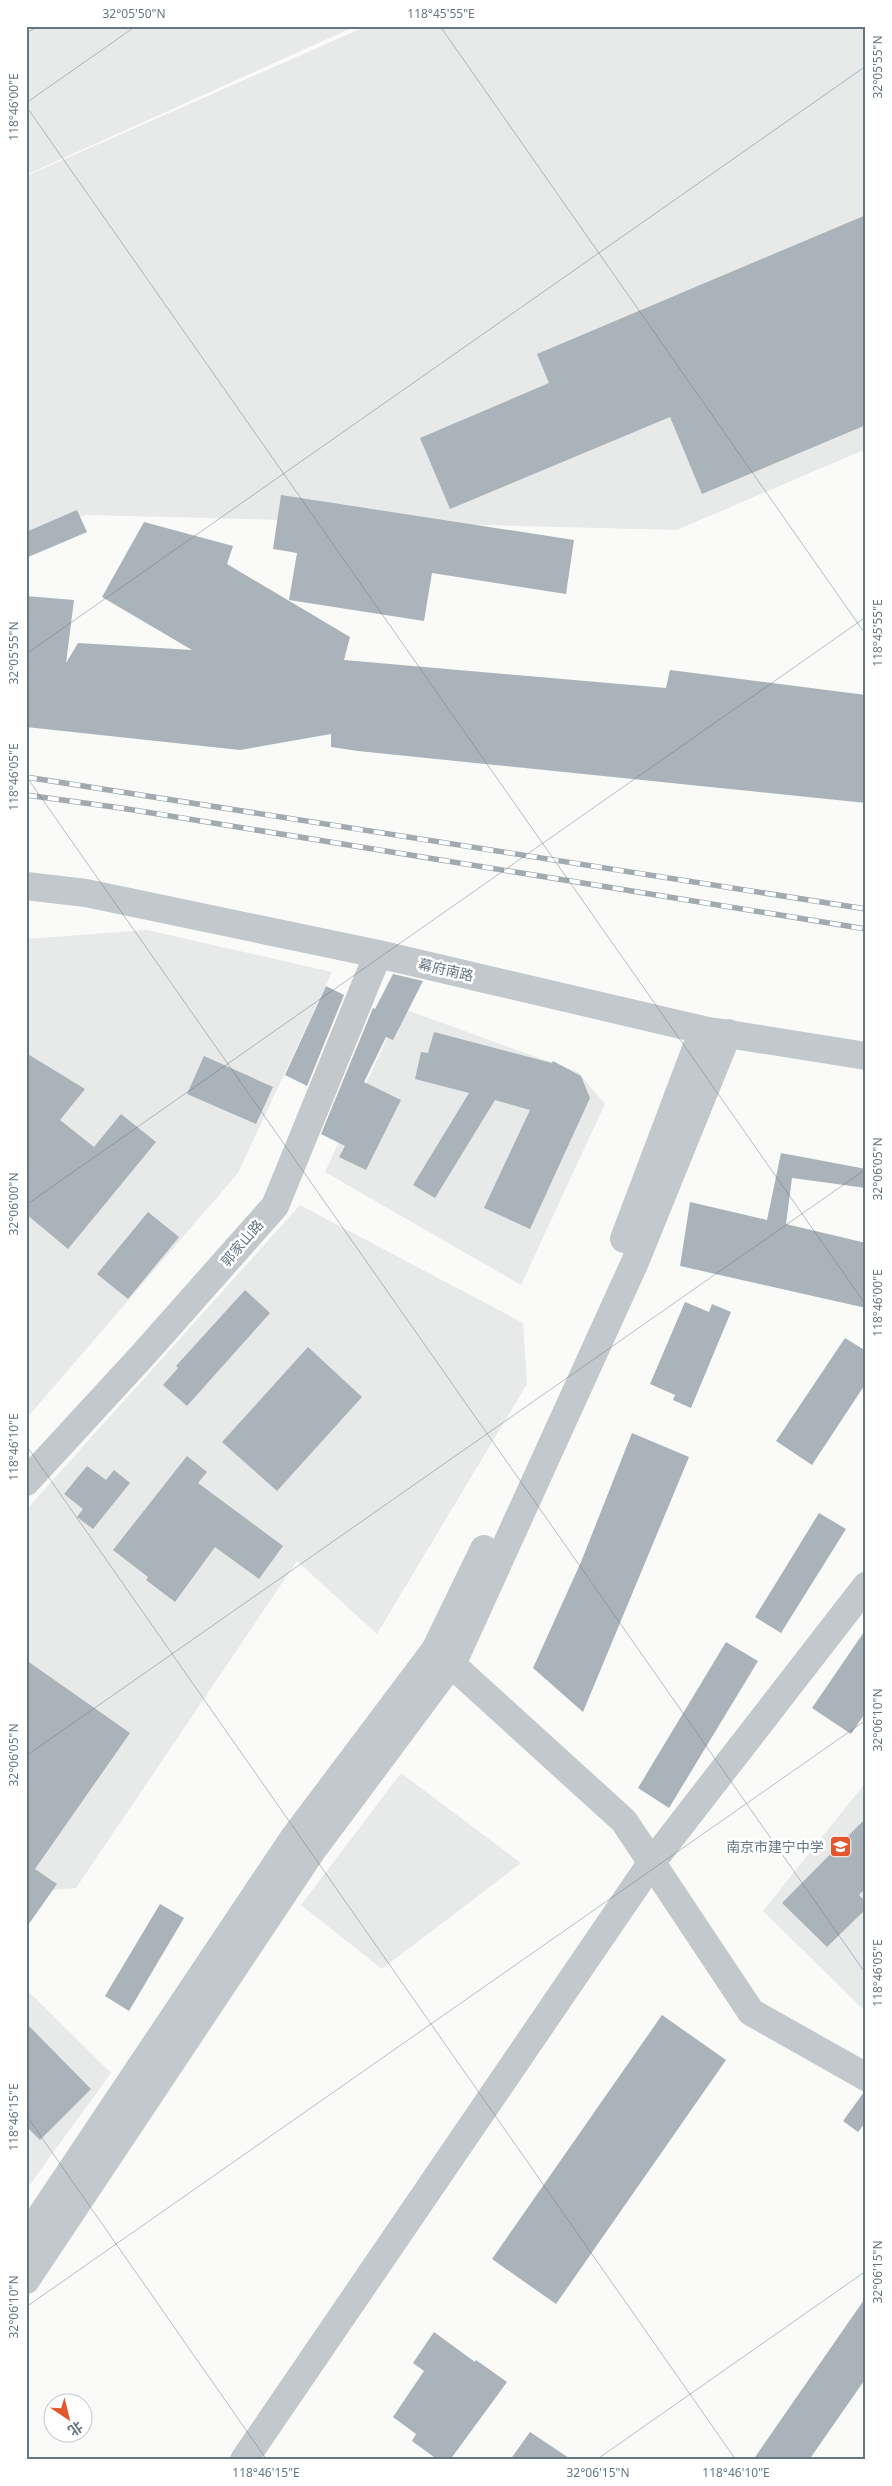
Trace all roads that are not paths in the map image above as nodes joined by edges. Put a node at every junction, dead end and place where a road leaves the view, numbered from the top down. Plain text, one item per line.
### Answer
1 (26, 886) edge
2 (378, 954) junction
3 (716, 1031) junction
4 (866, 1056) edge
5 (26, 1482) edge
6 (866, 1586) edge
7 (436, 1650) junction
8 (652, 1862) junction
9 (866, 2077) edge
10 (26, 2238) edge
11 (26, 2280) edge
12 (244, 2460) edge

1 - 2 street, 幕府南路
2 - 3 street, 幕府南路
2 - 5 street, 郭家山路
3 - 4 street, 幕府南路
3 - 7 street
3 - 11 street
6 - 8 street
7 - 8 street
7 - 10 street
8 - 9 street
8 - 12 street

